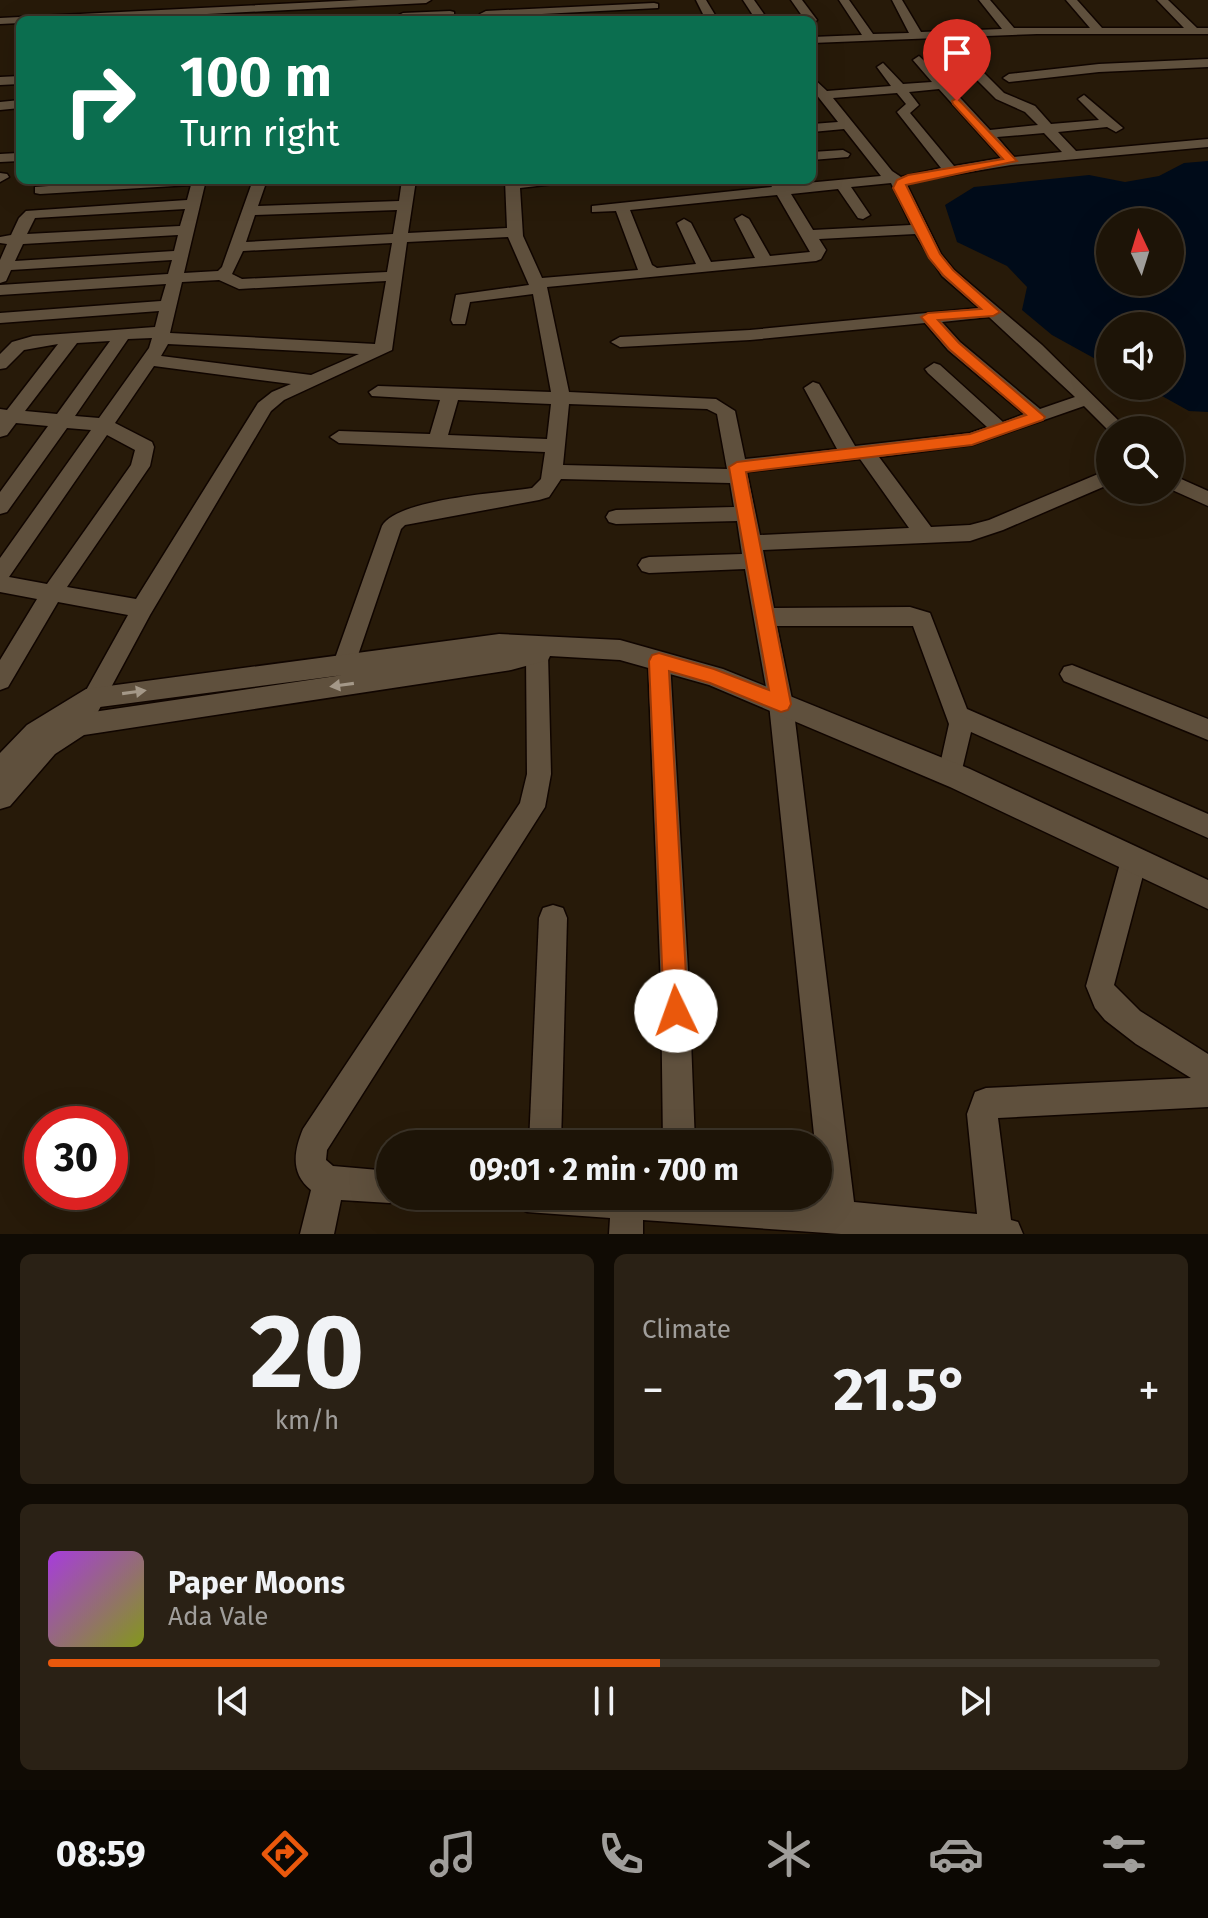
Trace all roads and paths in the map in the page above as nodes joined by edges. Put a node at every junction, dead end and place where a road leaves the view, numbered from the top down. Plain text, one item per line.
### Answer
1 (47, 0) edge
2 (275, 0) edge
3 (426, 0) edge
4 (796, 0) edge
5 (844, 0) edge
6 (897, 0) edge
7 (984, 0) edge
8 (1071, 0) edge
9 (1162, 0) edge
10 (361, 3) junction
11 (653, 3) edge
12 (142, 4) edge
13 (241, 8) edge
14 (41, 13) junction
15 (450, 14) dead end
16 (601, 14) edge
17 (552, 15) edge
18 (26, 16) edge
19 (110, 16) edge
20 (358, 16) edge
21 (389, 16) dead end
22 (520, 16) edge
23 (809, 16) edge
24 (816, 25) edge
25 (1193, 30) junction
26 (1099, 31) junction
27 (1208, 31) edge
28 (1012, 33) junction
29 (917, 36) junction
30 (870, 38) junction
31 (816, 40) edge
32 (827, 40) junction
33 (919, 60) dead end
34 (1208, 63) edge
35 (883, 67) dead end
36 (971, 67) dead end
37 (1009, 78) dead end
38 (964, 83) dead end
39 (942, 85) junction
40 (900, 89) junction
41 (822, 98) edge
42 (1084, 99) dead end
43 (1110, 123) junction
44 (848, 125) junction
45 (816, 128) edge
46 (1047, 129) junction
47 (986, 134) junction
48 (1208, 143) edge
49 (1138, 147) junction
50 (843, 154) dead end
51 (1071, 154) junction
52 (816, 156) edge
53 (1011, 161) junction
54 (951, 171) junction
55 (896, 181) junction
56 (73, 184) edge
57 (198, 184) edge
58 (259, 184) edge
59 (408, 184) edge
60 (512, 184) edge
61 (842, 184) junction
62 (42, 185) edge
63 (778, 185) edge
64 (193, 204) junction
65 (405, 205) junction
66 (621, 206) junction
67 (597, 209) dead end
68 (249, 211) junction
69 (31, 214) junction
70 (863, 215) dead end
71 (742, 219) dead end
72 (684, 223) dead end
73 (314, 226) junction
74 (920, 229) junction
75 (187, 230) junction
76 (514, 232) junction
77 (809, 235) junction
78 (401, 238) junction
79 (8, 240) edge
80 (236, 247) junction
81 (181, 255) junction
82 (765, 262) junction
83 (706, 269) junction
84 (3, 272) edge
85 (654, 273) junction
86 (222, 275) junction
87 (395, 276) junction
88 (175, 278) junction
89 (539, 286) junction
90 (0, 290) edge
91 (168, 305) junction
92 (993, 312) junction
93 (928, 317) junction
94 (0, 318) edge
95 (459, 320) dead end
96 (123, 335) junction
97 (161, 335) junction
98 (71, 339) junction
99 (620, 342) dead end
100 (9, 347) edge
101 (383, 350) junction
102 (149, 360) junction
103 (0, 364) edge
104 (934, 369) dead end
105 (316, 381) junction
106 (813, 388) dead end
107 (378, 392) dead end
108 (451, 395) junction
109 (561, 399) junction
110 (1087, 399) junction
111 (1105, 416) edge
112 (1038, 417) junction
113 (4, 421) edge
114 (62, 421) junction
115 (104, 425) junction
116 (1001, 430) junction
117 (339, 437) dead end
118 (437, 441) junction
119 (556, 446) junction
120 (858, 453) junction
121 (553, 472) junction
122 (738, 472) junction
123 (1096, 482) edge
124 (1184, 488) edge
125 (1208, 499) edge
126 (0, 509) edge
127 (745, 514) junction
128 (40, 516) junction
129 (616, 517) dead end
130 (926, 536) junction
131 (752, 552) junction
132 (649, 565) dead end
133 (0, 574) edge
134 (0, 584) edge
135 (52, 593) junction
136 (142, 609) junction
137 (765, 617) junction
138 (546, 649) junction
139 (659, 661) junction
140 (344, 664) junction
141 (1072, 674) dead end
142 (0, 680) edge
143 (95, 697) junction
144 (781, 704) junction
145 (959, 716) junction
146 (78, 725) junction
147 (1208, 730) edge
148 (0, 772) edge
149 (950, 774) junction
150 (0, 797) edge
151 (1208, 826) edge
152 (1134, 860) junction
153 (1208, 895) edge
154 (553, 918) dead end
155 (1208, 1071) edge
156 (1208, 1092) edge
157 (545, 1130) edge
158 (679, 1130) edge
159 (329, 1183) junction
160 (376, 1186) edge
161 (594, 1210) edge
162 (654, 1210) edge
163 (770, 1210) edge
164 (839, 1217) junction
165 (626, 1219) edge
166 (1001, 1233) edge
167 (317, 1234) edge

1 - 14 street
2 - 13 street
3 - 10 street
4 - 23 street
5 - 30 street
6 - 29 street
7 - 28 street
8 - 26 street
9 - 25 street
10 - 13 street
10 - 20 street
11 - 16 street
12 - 13 street
12 - 14 street
13 - 19 street
14 - 18 street
15 - 21 street
16 - 17 street
17 - 22 street
24 - 32 street
25 - 26 street
25 - 27 street
26 - 28 street
28 - 29 street
29 - 30 street
30 - 32 street
31 - 32 street
33 - 39 street
34 - 37 street
35 - 40 street
36 - 46 street
38 - 39 street
39 - 40 street
39 - 47 street
40 - 41 street
40 - 54 street
41 - 44 street
42 - 43 street
43 - 46 street
43 - 49 street
44 - 45 street
44 - 55 street
46 - 47 street
46 - 51 street
47 - 53 street
48 - 49 street
49 - 51 street
50 - 52 street
51 - 53 street
53 - 54 street
54 - 55 street
55 - 61 street
55 - 74 street
56 - 62 street
57 - 64 street
58 - 68 street
59 - 65 street
60 - 76 street
61 - 63 street
61 - 70 street
62 - 69 street
63 - 66 street
63 - 77 street
64 - 69 street
64 - 75 street
65 - 73 street
65 - 78 street
66 - 67 street
66 - 85 street
68 - 73 street
68 - 80 street
69 - 79 street
71 - 82 street
72 - 83 street
73 - 78 street
73 - 80 street
74 - 77 street
74 - 92 street
75 - 79 street
75 - 81 street
76 - 78 street
76 - 89 street
77 - 82 street
78 - 87 street
79 - 84 street
80 - 86 street
81 - 84 street
81 - 88 street
82 - 83 street
83 - 85 street
85 - 89 street
86 - 87 street
86 - 88 street
87 - 101 street
88 - 90 street
88 - 91 street
89 - 95 street
89 - 109 street
91 - 94 street
91 - 97 street
92 - 93 street
92 - 110 street
93 - 99 street
93 - 112 street
96 - 97 street
96 - 98 street
96 - 114 street
97 - 101 street
97 - 102 street
98 - 100 street
98 - 113 street
100 - 103 street
101 - 105 street
102 - 105 street
102 - 115 street
104 - 116 street
105 - 136 street
106 - 120 street
107 - 108 street
108 - 109 street
108 - 118 street
109 - 119 street
109 - 122 street
110 - 111 street
110 - 112 street
112 - 116 street
113 - 114 street
114 - 115 street
114 - 126 street
115 - 128 street
115 - 135 street
116 - 120 street
117 - 118 street
118 - 119 street
119 - 121 street
120 - 122 street
120 - 130 street
121 - 122 street
121 - 140 street
122 - 127 street
123 - 130 street
124 - 125 street
126 - 128 street
127 - 129 street
127 - 131 street
128 - 133 street
130 - 131 street
131 - 132 street
131 - 137 street
134 - 135 street
135 - 136 street
135 - 142 street
136 - 143 street
137 - 144 street
137 - 145 street
138 - 139 street
138 - 140 street
138 -> 146 street
138 - 159 street
139 - 144 street
139 - 158 street
143 -> 140 street
141 - 147 street
143 - 146 street
143 - 148 street
144 - 149 street
144 - 164 street
145 - 149 street
145 - 151 street
146 - 150 street
149 - 152 street
152 - 153 street
152 - 155 street
154 - 157 street
156 - 166 street
159 - 160 street
159 - 167 street
161 - 165 street
162 - 165 street
163 - 164 street
164 - 166 street

